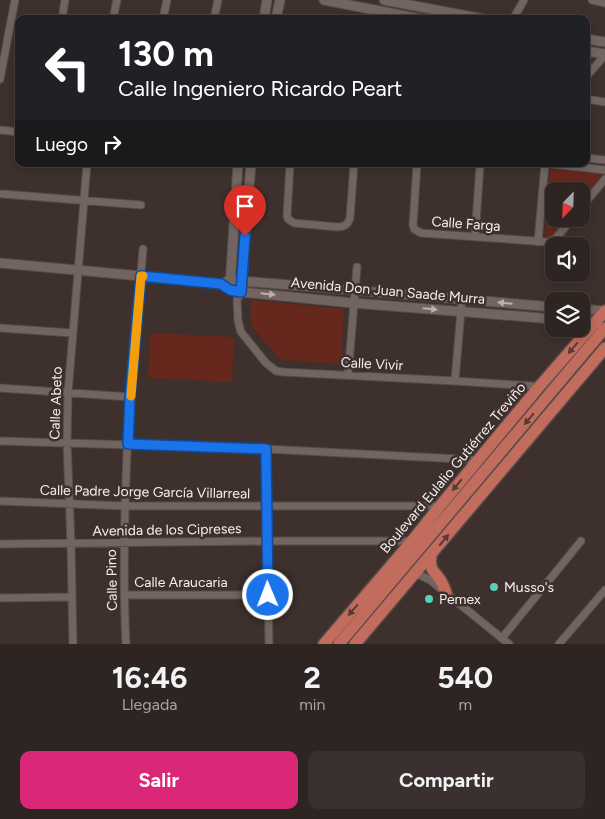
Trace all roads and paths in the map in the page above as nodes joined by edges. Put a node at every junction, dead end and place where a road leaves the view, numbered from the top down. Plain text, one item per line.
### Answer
1 (15, 0) edge
2 (66, 0) edge
3 (117, 0) edge
4 (167, 0) edge
5 (218, 0) edge
6 (267, 0) edge
7 (280, 0) edge
8 (324, 0) edge
9 (384, 0) edge
10 (524, 0) edge
11 (592, 0) edge
12 (405, 2) edge
13 (605, 3) edge
14 (63, 15) edge
15 (115, 15) edge
16 (164, 15) edge
17 (215, 15) edge
18 (265, 15) edge
19 (277, 15) edge
20 (402, 15) joint
21 (465, 15) edge
22 (515, 15) edge
23 (590, 40) edge
24 (605, 42) edge
25 (590, 52) edge
26 (605, 55) edge
27 (590, 72) edge
28 (0, 78) edge
29 (590, 100) edge
30 (605, 102) edge
31 (0, 130) edge
32 (15, 132) edge
33 (590, 158) edge
34 (605, 160) edge
35 (87, 167) edge
36 (238, 167) edge
37 (251, 167) edge
38 (290, 167) edge
39 (354, 167) edge
40 (417, 167) edge
41 (480, 167) edge
42 (545, 167) edge
43 (578, 167) edge
44 (605, 170) edge
45 (605, 179) edge
46 (2, 194) dead end
47 (590, 197) edge
48 (84, 201) junction
49 (141, 205) dead end
50 (565, 228) edge
51 (475, 237) junction
52 (538, 242) junction
53 (143, 249) dead end
54 (0, 264) edge
55 (357, 267) dead end
56 (78, 270) junction
57 (141, 276) junction
58 (242, 281) junction
59 (226, 282) junction
60 (354, 291) junction
61 (239, 296) junction
62 (462, 299) junction
63 (353, 303) junction
64 (545, 306) edge
65 (590, 310) edge
66 (605, 311) edge
67 (461, 312) junction
68 (545, 318) edge
69 (602, 325) edge
70 (0, 328) edge
71 (72, 334) junction
72 (605, 348) edge
73 (348, 375) junction
74 (455, 381) junction
75 (0, 388) edge
76 (538, 388) junction
77 (68, 393) junction
78 (549, 395) junction
79 (130, 397) junction
80 (0, 441) edge
81 (67, 443) junction
82 (128, 444) junction
83 (266, 449) junction
84 (479, 460) junction
85 (0, 501) edge
86 (70, 504) junction
87 (125, 506) junction
88 (267, 506) junction
89 (440, 506) junction
90 (267, 541) junction
91 (412, 541) junction
92 (581, 541) dead end
93 (124, 543) junction
94 (424, 543) junction
95 (0, 544) edge
96 (71, 544) junction
97 (431, 555) junction
98 (416, 574) junction
99 (388, 586) junction
100 (605, 590) edge
101 (446, 593) junction
102 (124, 595) junction
103 (268, 595) junction
104 (72, 597) junction
105 (0, 598) edge
106 (502, 638) junction
107 (73, 644) edge
108 (126, 644) edge
109 (269, 644) edge
110 (324, 644) edge
111 (339, 644) edge
112 (356, 644) edge
113 (509, 644) edge
114 (559, 644) edge

1 - 28 street
2 - 14 street
3 - 15 street
4 - 16 street
5 - 17 street
6 - 18 street
7 - 19 street
8 - 20 street
9 - 12 street
10 - 22 street
11 - 13 street
12 - 20 street
12 - 21 street
23 - 24 street
25 - 26 street
26 - 27 street
29 - 30 street
31 - 32 street
33 - 34 street
35 - 48 street, Calle Abeto
36 - 59 street
37 - 58 street
38 - 39 street
40 - 51 street, Calle Farga
41 - 51 street
42 - 52 street
43 - 44 street
45 - 47 street
46 - 48 street
48 - 49 street
48 - 56 street, Calle Abeto
50 - 52 street, Calle Farga
51 - 52 street, Calle Farga
53 - 57 street, Calle Pino
54 - 56 street, Avenida Don Juan Saade Murra
55 - 60 street
56 - 57 street, Avenida Don Juan Saade Murra
56 - 71 street, Calle Abeto
57 - 59 street, Avenida Don Juan Saade Murra
57 - 79 street, Calle Pino
58 - 59 street, Avenida Don Juan Saade Murra
58 - 60 street, Avenida Don Juan Saade Murra
58 - 61 street
59 - 61 street, Avenida Don Juan Saade Murra
60 - 62 street, Avenida Don Juan Saade Murra
60 - 63 street
61 -> 63 street, Avenida Don Juan Saade Murra
61 - 73 street, Calle Vivir
64 -> 62 street, Avenida Don Juan Saade Murra
62 - 67 street
63 -> 67 street, Avenida Don Juan Saade Murra
63 - 73 street
65 - 66 street
66 - 69 main road, Boulevard Eulalio Gutiérrez Treviño
67 - 68 street, Avenida Don Juan Saade Murra
67 - 74 street
69 -> 76 main road, Boulevard Eulalio Gutiérrez Treviño
69 - 78 main road, Boulevard Eulalio Gutiérrez Treviño
70 - 71 street
71 - 77 street, Calle Abeto
97 -> 72 main road
73 - 74 street, Calle Vivir
74 - 76 street, Calle Vivir
75 - 77 street
76 - 78 street, Calle Vivir
76 - 84 main road, Boulevard Eulalio Gutiérrez Treviño
77 - 79 street
77 - 81 street, Calle Abeto
78 -> 94 main road, Boulevard Eulalio Gutiérrez Treviño
79 - 82 street, Calle Pino
80 - 81 street
81 - 82 street
81 - 86 street, Calle Abeto
82 - 83 street
82 - 87 street, Calle Pino
83 - 84 street
83 - 88 street
84 -> 89 main road, Boulevard Eulalio Gutiérrez Treviño
85 - 86 street, Calle Padre Jorge García Villarreal
86 - 87 street, Calle Padre Jorge García Villarreal
86 - 96 street, Calle Abeto
87 - 88 street, Calle Padre Jorge García Villarreal
87 - 93 street, Calle Pino
88 - 89 street, Calle Padre Jorge García Villarreal
88 - 90 street
89 - 91 main road, Boulevard Eulalio Gutiérrez Treviño
90 - 91 street, Avenida de los Cipreses
90 - 93 street, Avenida de los Cipreses
90 - 103 street
91 - 94 street, Avenida de los Cipreses
91 -> 110 main road, Boulevard Eulalio Gutiérrez Treviño
92 - 106 street
93 - 96 street, Avenida de los Cipreses
93 - 102 street, Calle Pino
94 - 99 main road, Boulevard Eulalio Gutiérrez Treviño
95 - 96 street, Avenida de los Cipreses
96 - 104 street, Calle Abeto
97 - 98 main road
97 - 101 main road
98 - 99 main road
98 - 101 street
98 - 112 main road
99 - 111 main road, Boulevard Eulalio Gutiérrez Treviño
100 - 114 street
101 - 106 street
102 - 103 street, Calle Araucaria
102 - 108 street, Calle Pino
103 - 109 street
104 - 105 street
104 - 107 street, Calle Abeto
106 - 113 street

